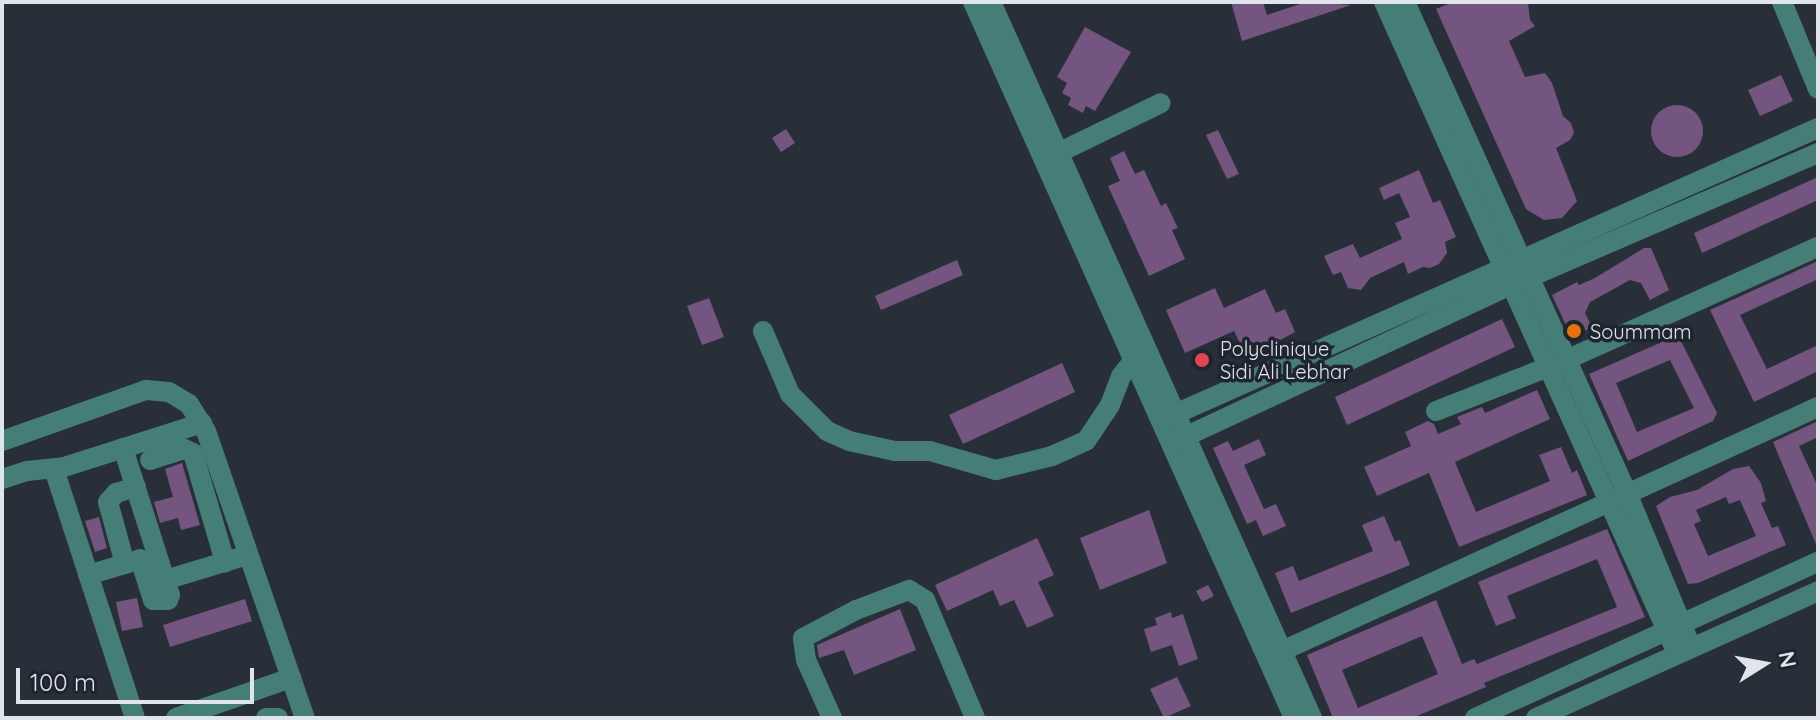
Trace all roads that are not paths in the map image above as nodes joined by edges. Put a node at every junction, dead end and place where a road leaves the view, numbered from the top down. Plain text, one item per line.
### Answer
1 (973, 2) edge
2 (991, 2) edge
3 (1384, 2) edge
4 (1405, 2) edge
5 (1782, 2) edge
6 (1818, 89) edge
7 (1161, 103) dead end
8 (1818, 128) edge
9 (1058, 153) junction
10 (1818, 153) edge
11 (1818, 247) edge
12 (1515, 273) junction
13 (763, 331) dead end
14 (1133, 361) junction
15 (1557, 364) junction
16 (1818, 407) edge
17 (1436, 411) dead end
18 (1168, 417) junction
19 (202, 423) junction
20 (1178, 439) junction
21 (2, 441) edge
22 (123, 448) junction
23 (150, 460) dead end
24 (54, 469) junction
25 (2, 479) edge
26 (131, 488) junction
27 (1618, 498) junction
28 (249, 554) junction
29 (143, 559) junction
30 (225, 562) junction
31 (1818, 562) edge
32 (88, 575) junction
33 (1818, 591) edge
34 (1674, 627) junction
35 (1684, 650) junction
36 (1275, 655) junction
37 (291, 678) junction
38 (135, 718) edge
39 (176, 718) edge
40 (266, 718) edge
41 (278, 718) edge
42 (305, 718) edge
43 (832, 718) edge
44 (975, 718) edge
45 (1294, 718) edge
46 (1312, 718) edge
47 (1475, 718) edge
48 (1536, 718) edge

1 - 14 street
2 - 9 street
3 - 12 street
4 - 12 street
5 - 6 street
7 - 9 street
8 - 12 street
9 - 18 street
10 - 12 street
11 - 15 street
12 - 15 street
12 - 18 street
12 - 20 street
13 - 14 street
14 - 18 street
15 - 17 street
15 - 27 street
16 - 27 street
18 - 20 street
19 - 21 street
19 - 22 street
19 - 28 street
20 - 36 street
22 - 24 street
22 - 26 street
23 - 30 street
24 - 25 street
24 - 32 street
26 - 29 street
26 - 29 street
27 - 34 street
27 - 36 street
28 - 30 street
28 - 37 street
29 - 30 street
29 - 32 street
31 - 34 street
32 - 38 street
33 - 35 street
34 - 35 street
34 - 47 street
35 - 48 street
36 - 45 street
36 - 46 street
37 - 39 street
37 - 42 street
40 - 41 street
43 - 44 street

